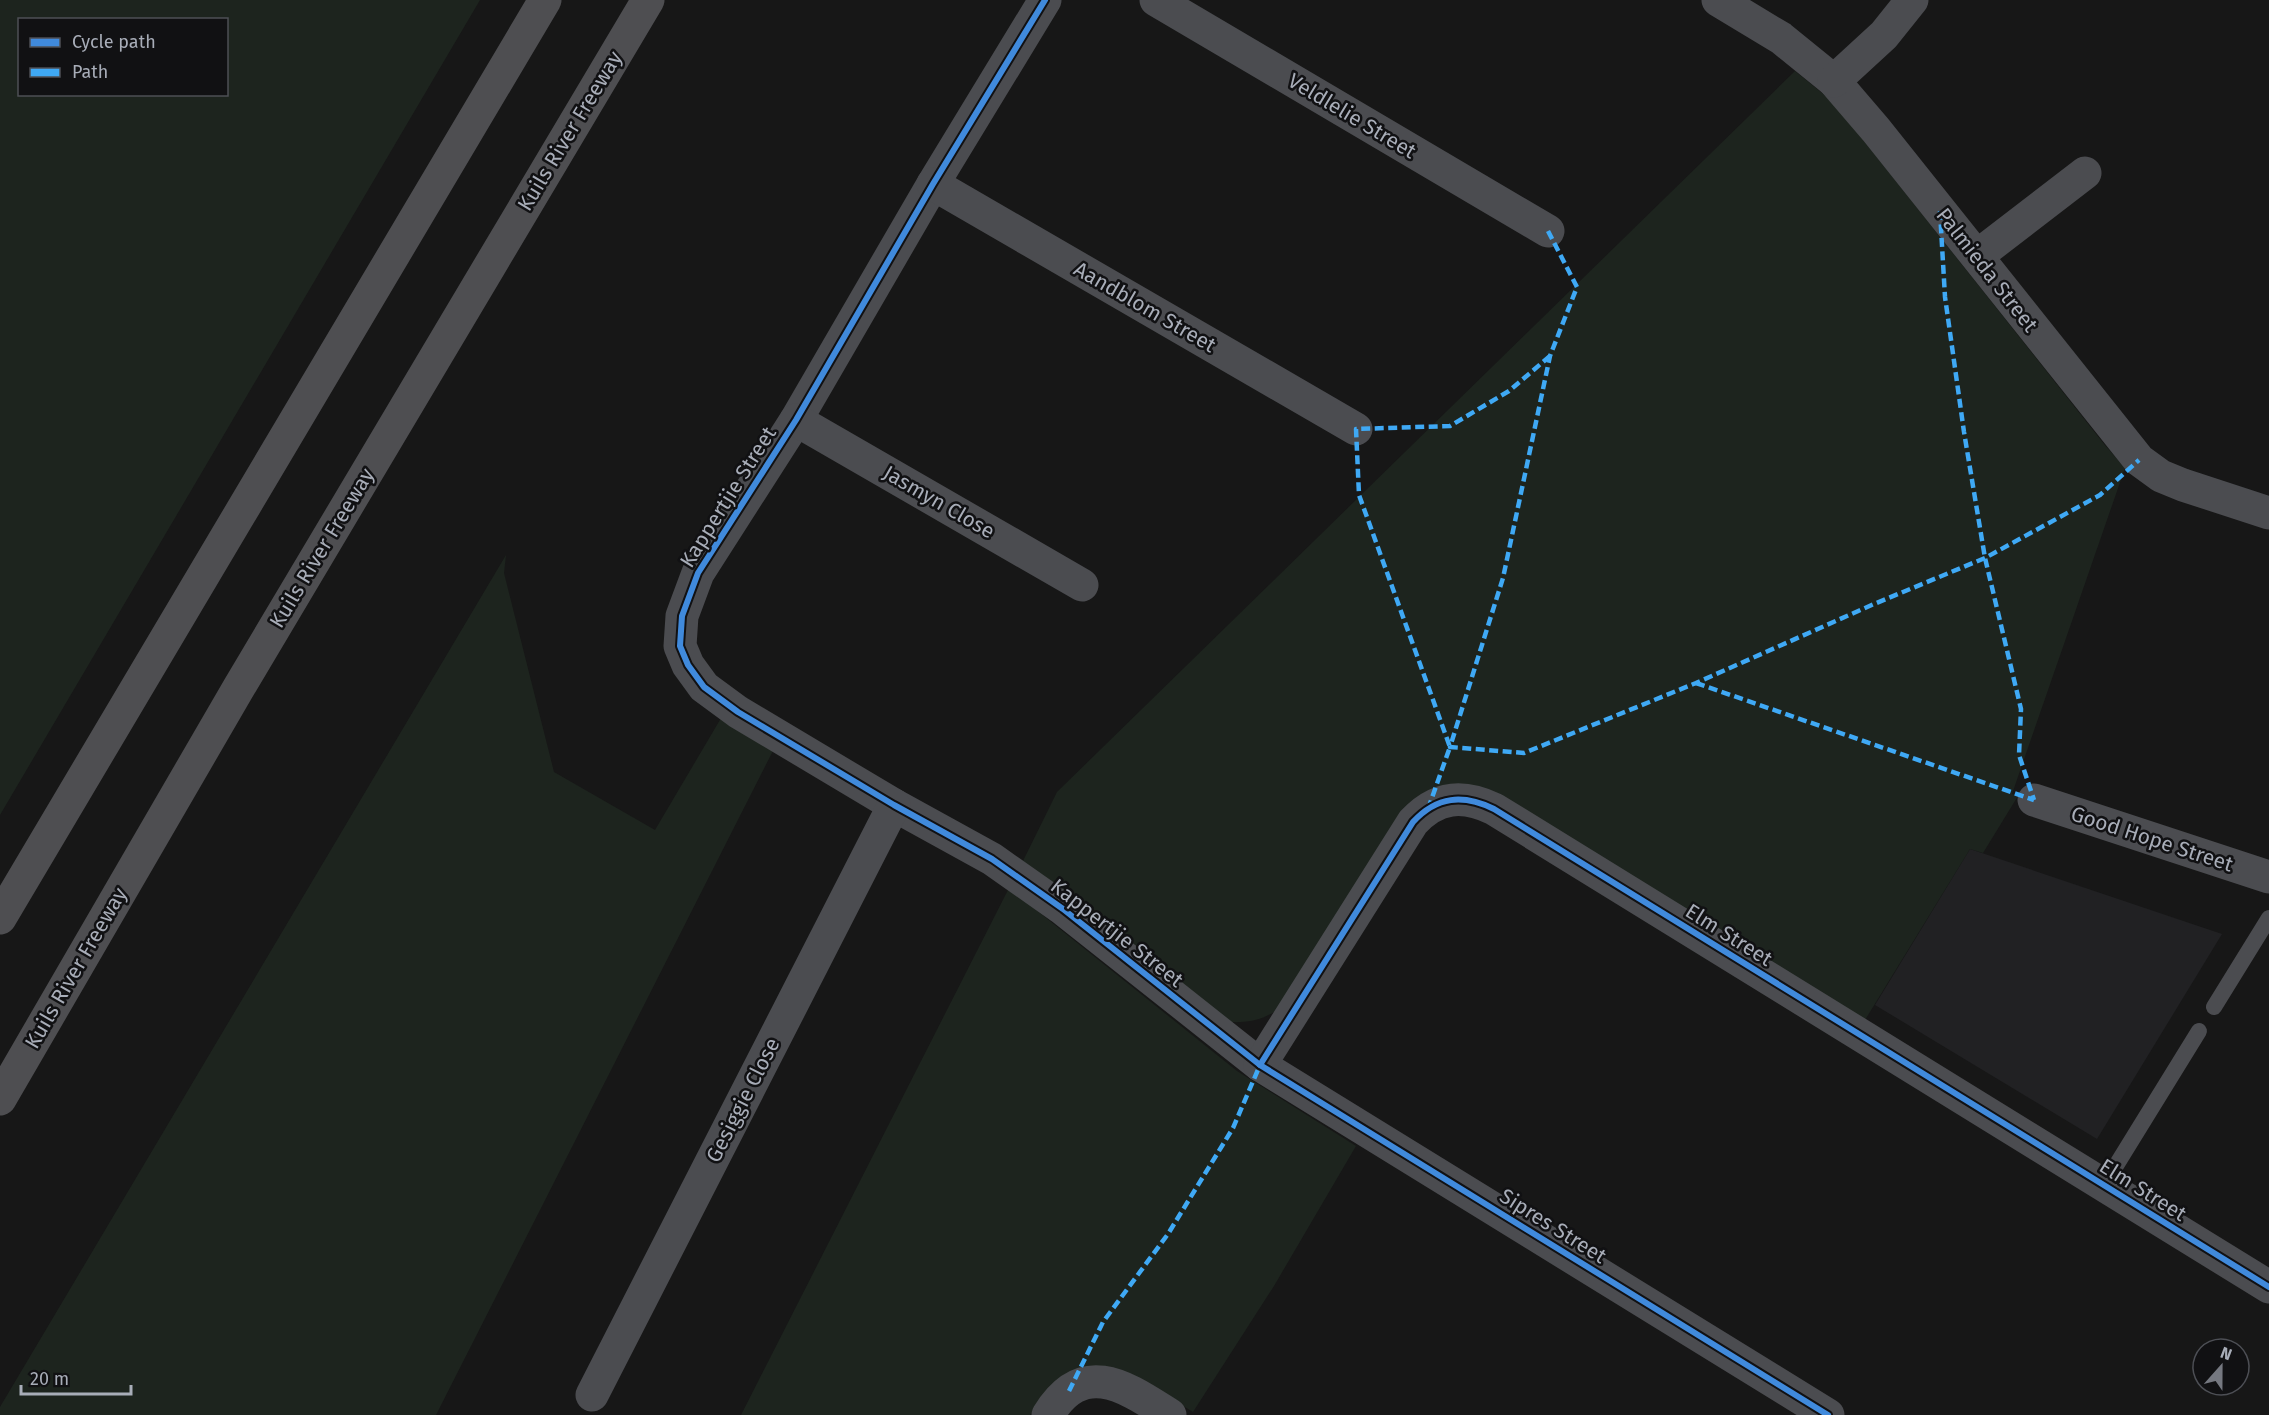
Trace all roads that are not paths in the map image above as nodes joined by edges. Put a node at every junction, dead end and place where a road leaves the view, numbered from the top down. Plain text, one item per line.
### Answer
1 (545, 0) edge
2 (648, 0) edge
3 (1045, 0) edge
4 (1156, 0) edge
5 (1718, 0) edge
6 (1912, 0) edge
7 (1834, 81) junction
8 (2085, 173) dead end
9 (933, 184) junction
10 (1548, 231) dead end
11 (1977, 256) junction
12 (796, 420) junction
13 (1356, 429) dead end
14 (2269, 513) edge
15 (1082, 585) dead end
16 (2034, 800) dead end
17 (894, 805) junction
18 (2269, 877) edge
19 (0, 918) edge
20 (2269, 918) edge
21 (2214, 1007) dead end
22 (2199, 1031) dead end
23 (1260, 1065) junction
24 (0, 1099) edge
25 (2104, 1185) junction
26 (2269, 1287) edge
27 (592, 1395) dead end
28 (1048, 1415) edge
29 (1170, 1415) edge
30 (1828, 1415) edge

1 - 19 highway
2 - 24 highway, Kuils River Freeway
3 - 9 street, Kappertjie Street
4 - 10 street, Veldlelie Street
5 - 7 street, Palmieda Street
6 - 7 street
7 - 11 street, Palmieda Street
8 - 11 street
9 - 12 street, Kappertjie Street
9 - 13 street, Aandblom Street
11 - 14 street, Palmieda Street
12 - 15 street, Jasmyn Close
12 - 17 street, Kappertjie Street
16 - 18 street, Good Hope Street
17 - 23 street, Kappertjie Street
17 - 27 street, Gesiggie Close
20 - 21 lane
22 - 25 lane
23 - 25 street, Elm Street
23 - 30 street, Sipres Street
25 - 26 street, Elm Street
28 - 29 street

